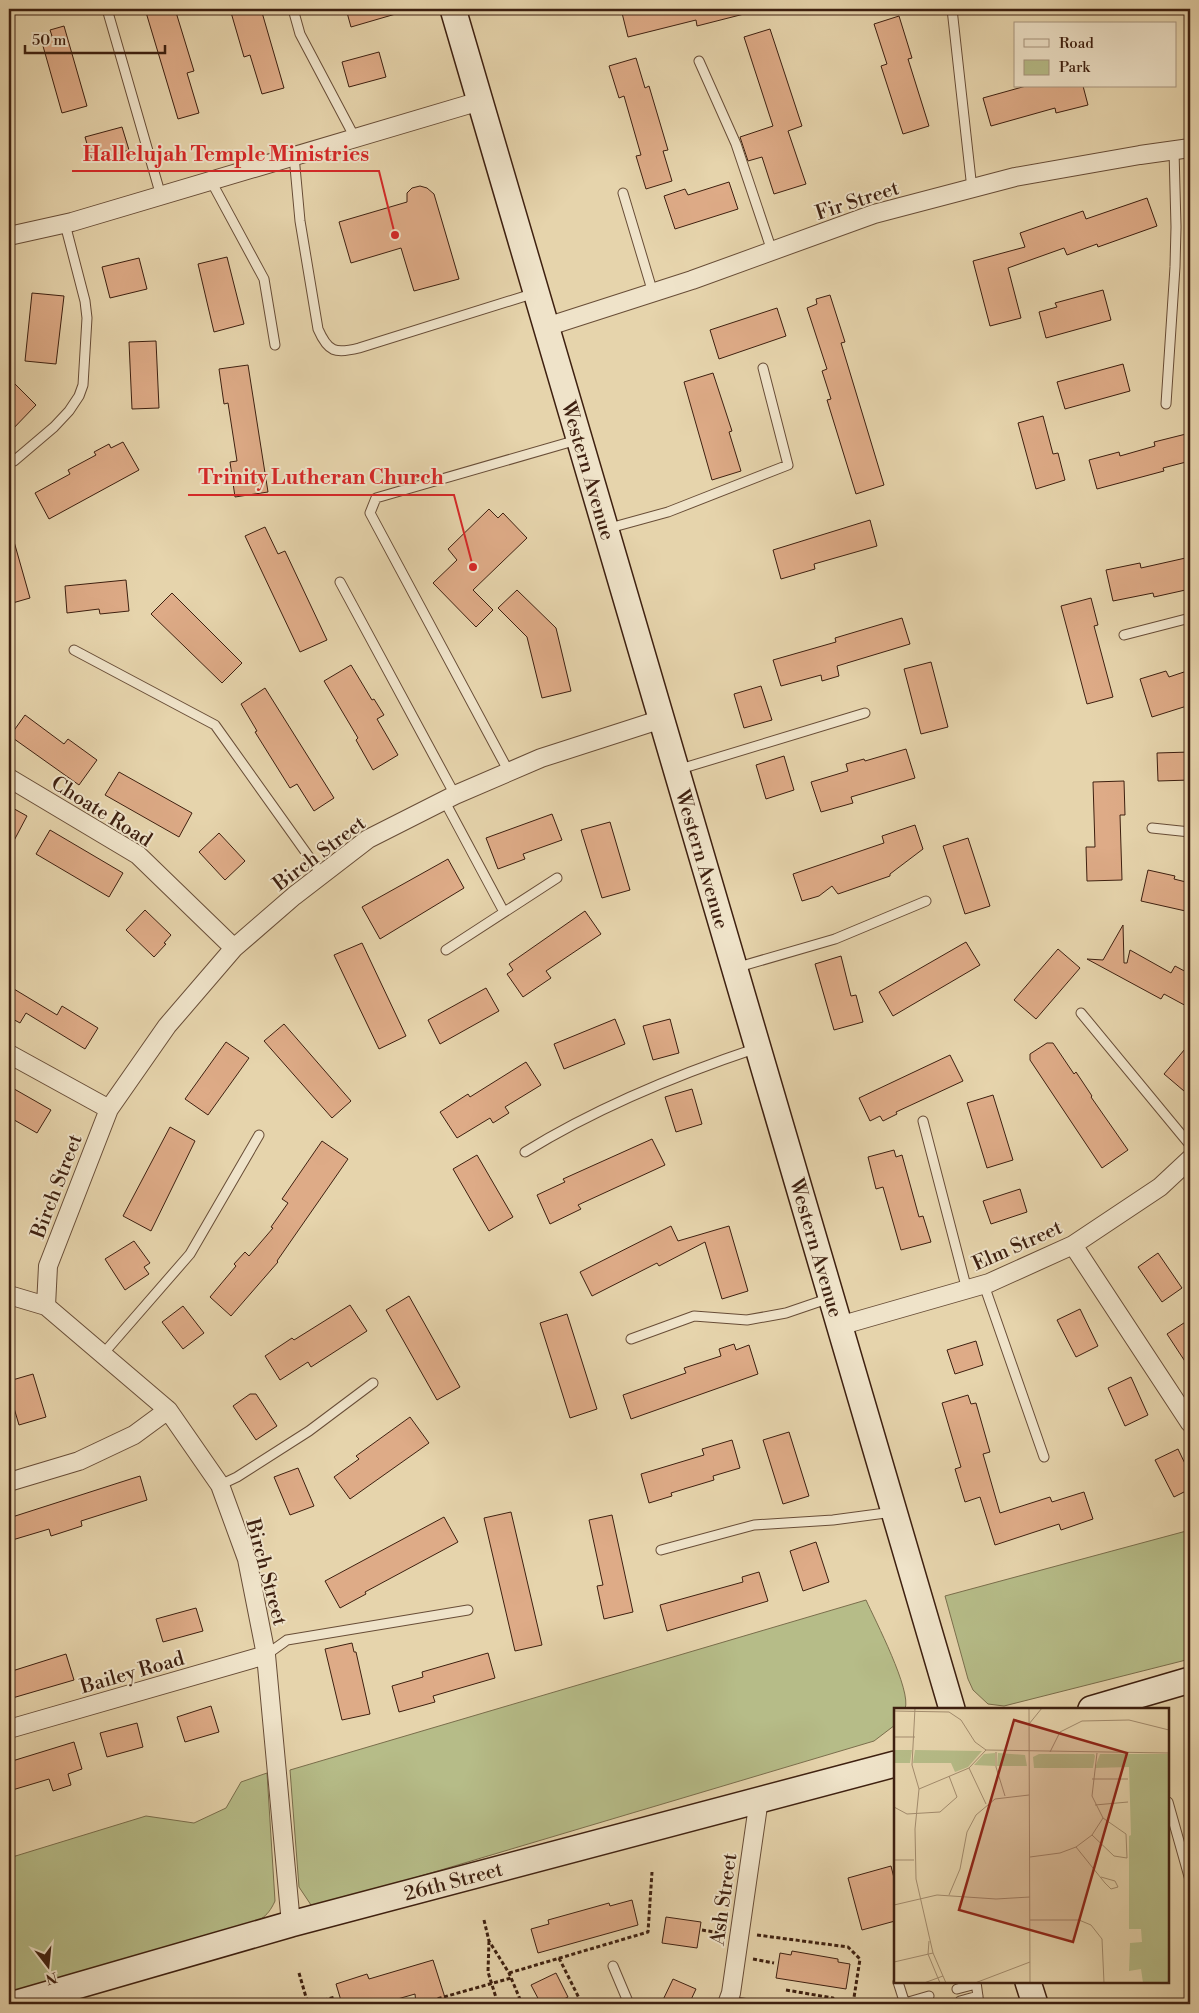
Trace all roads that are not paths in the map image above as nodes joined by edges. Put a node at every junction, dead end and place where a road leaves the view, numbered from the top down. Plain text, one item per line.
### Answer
1 (106, 9) edge
2 (293, 9) edge
3 (453, 9) edge
4 (952, 9) edge
5 (699, 61) dead end
6 (480, 101) junction
7 (355, 138) junction
8 (1182, 150) edge
9 (294, 156) junction
10 (211, 181) junction
11 (972, 188) junction
12 (623, 193) dead end
13 (161, 196) junction
14 (65, 224) junction
15 (9, 236) edge
16 (772, 251) junction
17 (536, 292) junction
18 (652, 293) junction
19 (546, 327) junction
20 (275, 346) dead end
21 (762, 368) dead end
22 (1166, 404) dead end
23 (579, 439) junction
24 (14, 461) dead end
25 (606, 530) junction
26 (340, 582) dead end
27 (1190, 618) edge
28 (1124, 635) dead end
29 (74, 650) dead end
30 (865, 713) dead end
31 (662, 719) junction
32 (677, 770) junction
33 (509, 772) junction
34 (9, 778) edge
35 (449, 798) junction
36 (1152, 828) dead end
37 (1190, 832) edge
38 (322, 875) junction
39 (556, 878) dead end
40 (926, 900) dead end
41 (504, 912) junction
42 (234, 948) junction
43 (446, 950) dead end
44 (735, 968) junction
45 (1082, 1013) dead end
46 (758, 1048) junction
47 (9, 1054) edge
48 (109, 1110) junction
49 (923, 1121) dead end
50 (260, 1135) dead end
51 (1190, 1145) edge
52 (525, 1152) dead end
53 (1190, 1159) edge
54 (1073, 1245) junction
55 (984, 1285) junction
56 (967, 1290) junction
57 (9, 1296) edge
58 (830, 1298) junction
59 (46, 1306) junction
60 (839, 1326) junction
61 (631, 1338) dead end
62 (103, 1354) junction
63 (373, 1383) dead end
64 (168, 1410) junction
65 (1190, 1423) edge
66 (1044, 1457) dead end
67 (9, 1482) edge
68 (220, 1485) junction
69 (894, 1512) junction
70 (661, 1550) dead end
71 (468, 1610) dead end
72 (266, 1655) junction
73 (1190, 1680) edge
74 (952, 1708) edge
75 (1096, 1708) edge
76 (9, 1729) edge
77 (894, 1764) edge
78 (759, 1799) junction
79 (1169, 1806) edge
80 (1190, 1880) edge
81 (291, 1924) junction
82 (613, 1966) dead end
83 (898, 1983) edge
84 (976, 1983) edge
85 (1028, 1983) edge
86 (957, 1989) dead end
87 (929, 1996) dead end
88 (979, 2000) edge
89 (960, 2001) dead end
90 (728, 2002) edge
91 (14, 2004) edge
92 (629, 2004) edge
93 (749, 2004) edge
94 (905, 2004) edge
95 (1035, 2004) edge

1 - 13 lane
2 - 7 lane
3 - 6 main road, Western Avenue
4 - 11 lane
5 - 16 lane
6 - 7 street
6 - 17 main road, Western Avenue
7 - 9 street
8 - 11 street, Fir Street
8 - 22 lane
9 - 10 street
9 - 17 lane
10 - 13 street
10 - 20 lane
11 - 16 street, Fir Street
12 - 18 lane
13 - 14 street
14 - 15 street
14 - 24 lane
16 - 18 street, Fir Street
17 - 19 main road, Western Avenue
18 - 19 street, Fir Street
19 - 23 main road, Western Avenue
21 - 25 lane
23 - 25 main road, Western Avenue
23 - 33 lane
25 - 31 main road, Western Avenue
26 - 35 lane
27 - 28 lane
29 - 38 lane
30 - 32 lane
31 - 32 main road, Western Avenue
31 - 33 street, Birch Street
32 - 44 main road, Western Avenue
33 - 35 street, Birch Street
34 - 42 street, Choate Road
35 - 38 street, Birch Street
35 - 41 lane
36 - 37 lane
38 - 42 street, Birch Street
39 - 41 lane
40 - 44 lane
41 - 43 lane
42 - 48 street, Birch Street
44 - 46 main road, Western Avenue
45 - 51 lane
46 - 52 lane
46 - 58 main road, Western Avenue
47 - 48 street
48 - 59 street, Birch Street
49 - 56 lane
50 - 62 lane
53 - 54 street, Elm Street
54 - 55 street, Elm Street
54 - 65 street
55 - 56 street, Elm Street
55 - 66 lane
56 - 60 street, Elm Street
57 - 59 street
58 - 60 main road, Western Avenue
58 - 61 lane
59 - 62 street, Birch Street
60 - 69 main road, Western Avenue
62 - 64 street, Birch Street
63 - 68 lane
64 - 67 street
64 - 68 street, Birch Street
68 - 72 street, Birch Street
69 - 70 lane
69 - 74 main road, Western Avenue
71 - 72 lane
72 - 76 street, Bailey Road
72 - 81 street, Birch Street
73 - 75 main road
77 - 78 main road, 26th Street
78 - 81 main road, 26th Street
78 - 90 street, Ash Street
79 - 80 lane
81 - 91 main road, 26th Street
82 - 92 lane
83 - 94 lane
84 - 86 lane
84 - 88 lane
85 - 95 main road
87 - 94 lane
88 - 89 lane
90 - 93 lane

